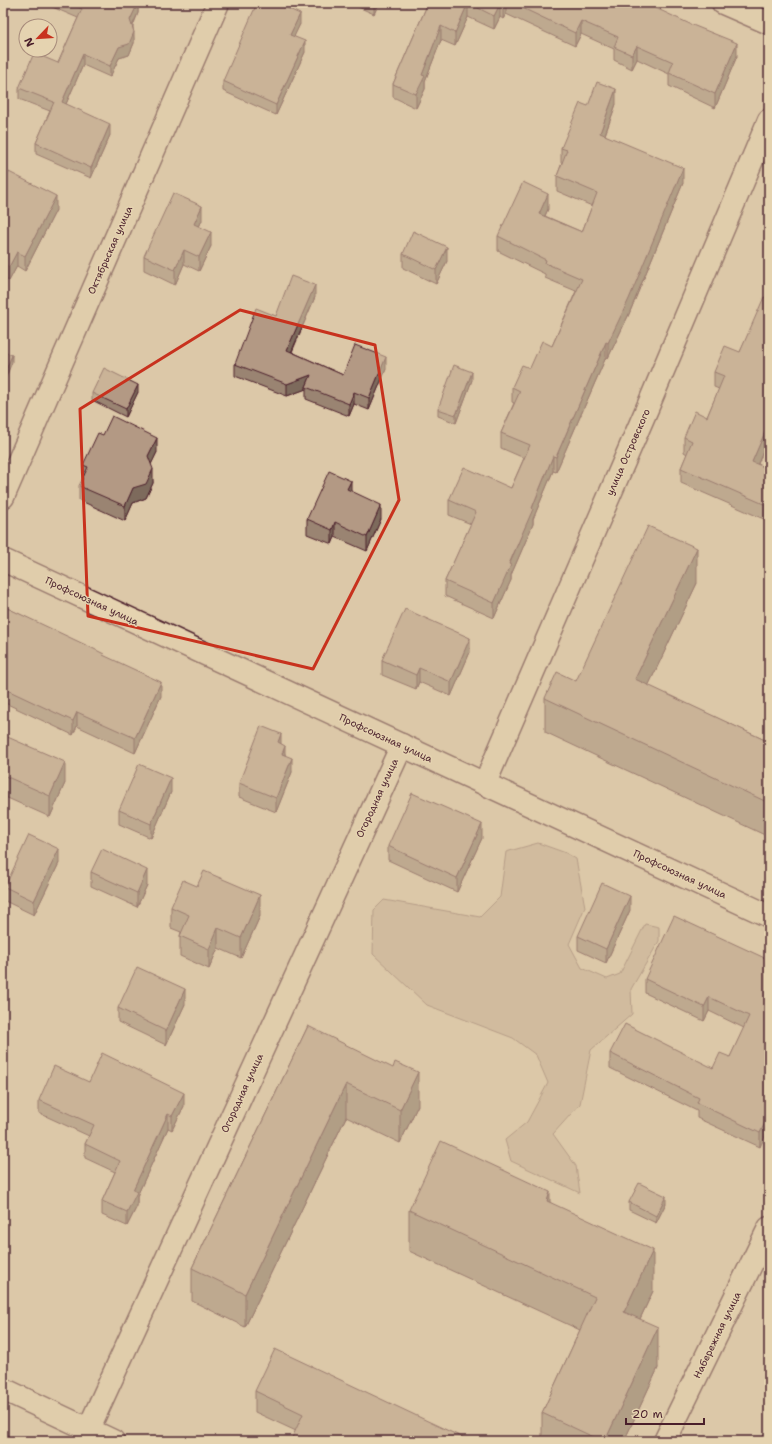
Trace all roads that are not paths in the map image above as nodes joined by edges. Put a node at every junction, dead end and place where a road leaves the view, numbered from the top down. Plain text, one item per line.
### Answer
1 (218, 3) edge
2 (723, 3) edge
3 (769, 23) edge
4 (769, 120) edge
5 (3, 497) edge
6 (3, 560) edge
7 (402, 745) junction
8 (485, 783) junction
9 (769, 916) edge
10 (769, 1228) edge
11 (3, 1389) edge
12 (86, 1435) edge
13 (113, 1441) edge
14 (665, 1441) edge

1 - 5 street, Октябрьская улица
2 - 3 street
4 - 8 street, улица Островского
6 - 7 street, Профсоюзная улица
7 - 8 street, Профсоюзная улица
7 - 12 street, Огородная улица
8 - 9 street, Профсоюзная улица
10 - 14 street, Набережная улица
11 - 12 street
12 - 13 street

